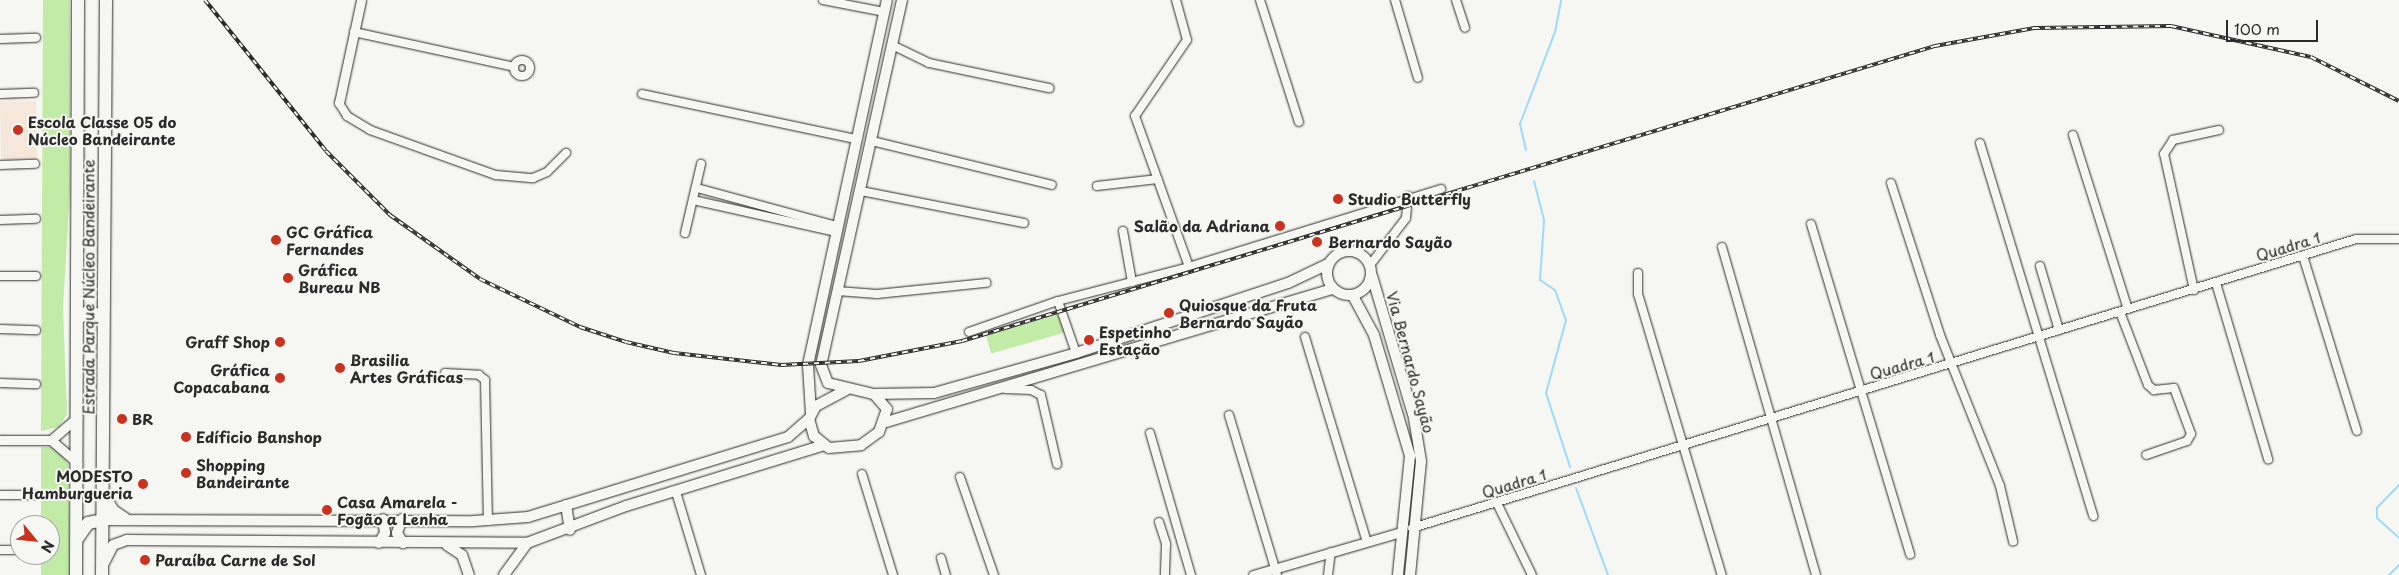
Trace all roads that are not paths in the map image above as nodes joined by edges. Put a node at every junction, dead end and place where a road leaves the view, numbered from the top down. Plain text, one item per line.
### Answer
1 (78, 0) edge
2 (106, 0) edge
3 (361, 0) edge
4 (823, 0) edge
5 (887, 0) edge
6 (902, 0) edge
7 (1176, 0) edge
8 (1260, 0) edge
9 (1395, 0) edge
10 (1456, 0) edge
11 (884, 12) junction
12 (1465, 28) dead end
13 (354, 32) junction
14 (0, 38) edge
15 (36, 38) dead end
16 (892, 45) junction
17 (514, 67) dead end
18 (1418, 78) dead end
19 (1049, 88) dead end
20 (34, 92) dead end
21 (0, 94) edge
22 (642, 94) dead end
23 (339, 103) joint
24 (1300, 122) dead end
25 (2220, 130) dead end
26 (2073, 135) dead end
27 (856, 139) junction
28 (872, 141) junction
29 (1980, 143) dead end
30 (566, 153) dead end
31 (35, 164) dead end
32 (701, 164) dead end
33 (0, 165) edge
34 (1158, 179) junction
35 (1891, 183) dead end
36 (1052, 184) dead end
37 (1097, 186) dead end
38 (697, 188) junction
39 (1441, 189) dead end
40 (707, 191) junction
41 (861, 191) junction
42 (1408, 196) junction
43 (693, 200) junction
44 (704, 203) junction
45 (762, 203) junction
46 (806, 215) junction
47 (759, 216) junction
48 (36, 219) dead end
49 (0, 220) edge
50 (1024, 224) dead end
51 (1811, 224) dead end
52 (803, 225) junction
53 (837, 229) junction
54 (1124, 231) dead end
55 (685, 233) dead end
56 (2399, 239) edge
57 (1722, 247) dead end
58 (2304, 256) junction
59 (1328, 264) junction
60 (2040, 266) dead end
61 (1189, 267) junction
62 (1371, 270) junction
63 (1638, 273) dead end
64 (0, 276) edge
65 (36, 276) dead end
66 (1132, 282) junction
67 (986, 283) dead end
68 (2216, 283) junction
69 (1332, 289) junction
70 (837, 290) junction
71 (2194, 290) junction
72 (1354, 296) junction
73 (1058, 301) junction
74 (2124, 311) junction
75 (102, 317) junction
76 (77, 319) junction
77 (0, 330) edge
78 (36, 330) dead end
79 (2060, 330) junction
80 (969, 332) dead end
81 (1305, 337) dead end
82 (2038, 337) junction
83 (1076, 353) junction
84 (1952, 365) junction
85 (445, 374) dead end
86 (0, 384) edge
87 (36, 384) dead end
88 (1000, 389) junction
89 (846, 390) junction
90 (1860, 392) junction
91 (873, 394) junction
92 (1229, 415) dead end
93 (810, 416) junction
94 (77, 417) junction
95 (1769, 418) junction
96 (886, 422) junction
97 (2357, 431) dead end
98 (1150, 433) dead end
99 (0, 440) edge
100 (51, 440) junction
101 (824, 445) junction
102 (1684, 446) junction
103 (2146, 455) dead end
104 (2268, 459) dead end
105 (77, 463) junction
106 (1057, 464) dead end
107 (862, 474) dead end
108 (960, 476) dead end
109 (676, 492) junction
110 (0, 495) edge
111 (34, 495) dead end
112 (103, 495) junction
113 (1497, 503) junction
114 (566, 504) junction
115 (2093, 516) dead end
116 (126, 519) junction
117 (382, 519) junction
118 (402, 519) junction
119 (103, 520) junction
120 (144, 521) junction
121 (488, 521) junction
122 (1159, 522) dead end
123 (1412, 528) junction
124 (570, 530) junction
125 (1401, 532) junction
126 (76, 539) junction
127 (144, 541) junction
128 (2013, 541) dead end
129 (1367, 542) junction
130 (379, 543) junction
131 (403, 543) junction
132 (527, 544) junction
133 (446, 545) junction
134 (1331, 552) junction
135 (1910, 555) dead end
136 (940, 558) dead end
137 (102, 571) edge
138 (1276, 572) edge
139 (76, 575) edge
140 (469, 575) edge
141 (504, 575) edge
142 (701, 575) edge
143 (894, 575) edge
144 (946, 575) edge
145 (994, 575) edge
146 (1165, 575) edge
147 (1191, 575) edge
148 (1253, 575) edge
149 (1328, 575) edge
150 (1398, 575) edge
151 (1410, 575) edge
152 (1532, 575) edge
153 (1722, 575) edge
154 (1816, 575) edge

1 - 76 highway, Estrada Parque Núcleo Bandeirante
2 - 75 highway, Estrada Parque Núcleo Bandeirante
3 - 13 street
4 - 11 street
5 - 11 main road
6 - 16 main road
7 - 34 street
8 - 24 street
9 - 18 street
10 - 12 street
11 - 27 main road
13 - 17 street
13 - 23 street
14 - 15 street
16 - 19 street
16 - 28 main road
20 - 21 street
22 - 27 street
23 - 30 street
25 - 71 street
26 - 74 street
27 - 53 main road
28 - 36 street
28 - 41 main road
29 - 82 street
31 - 33 street
32 - 38 street
34 - 37 street
34 - 61 street
35 - 84 street
38 - 40 street
38 - 43 street
39 - 42 street
40 - 44 street
40 - 45 street
41 - 50 street
41 - 70 main road
42 - 61 street
42 - 62 street
43 - 44 street
43 - 55 street
44 - 47 street
45 - 46 street
45 - 47 street
46 - 52 street
46 - 53 street
47 - 52 street
48 - 49 street
51 - 90 street
52 - 53 street
53 - 93 main road
54 - 66 street
56 - 58 street, Quadra 1
57 - 95 street
58 - 68 street, Quadra 1
58 - 97 street
59 - 62 main road
59 - 69 main road
59 - 83 main road
60 - 79 street
61 - 66 street
62 - 72 main road
62 - 123 main road, Via Bernardo Sayão
63 - 102 street
64 - 65 street
66 - 73 street
67 - 70 street
68 - 71 street, Quadra 1
68 - 104 street
69 - 72 main road
69 - 88 main road
70 - 89 main road
71 - 74 street, Quadra 1
72 - 125 main road, Via Bernardo Sayão
73 - 80 street
73 - 83 street
74 - 79 street, Quadra 1
74 - 103 street
75 - 76 highway
75 - 112 highway, Estrada Parque Núcleo Bandeirante
76 - 94 highway, Estrada Parque Núcleo Bandeirante
77 - 78 street
79 - 82 street, Quadra 1
81 - 129 street
82 - 84 street, Quadra 1
82 - 115 street
83 - 91 main road
84 - 90 street, Quadra 1
84 - 128 street
85 - 121 street
86 - 87 street
88 - 96 main road
88 - 106 street
89 - 91 main road
89 - 93 main road
90 - 95 street, Quadra 1
90 - 135 street
91 - 96 main road
92 - 138 street
93 - 101 main road
93 - 114 main road
94 - 100 street
94 - 105 highway, Estrada Parque Núcleo Bandeirante
95 - 102 street, Quadra 1
95 - 154 street
96 - 101 main road
98 - 147 street
99 - 100 street
100 - 105 street
101 - 109 main road
102 - 113 street, Quadra 1
102 - 153 street
105 - 126 highway, Estrada Parque Núcleo Bandeirante
107 - 143 street
108 - 145 street
109 - 124 main road
109 - 142 street
110 - 111 street
112 - 116 highway
112 - 119 highway, Estrada Parque Núcleo Bandeirante
113 - 123 street, Quadra 1
113 - 152 street
114 - 121 main road
114 - 124 main road
116 - 119 main road
116 - 120 main road
117 - 118 main road
117 - 120 main road
117 - 130 main road
118 - 121 main road
118 - 131 main road
119 - 126 highway
119 - 137 highway, Estrada Parque Núcleo Bandeirante
120 - 127 main road
122 - 146 street
123 - 151 main road, Via Bernardo Sayão
124 - 132 main road
125 - 129 street
125 - 150 main road, Via Bernardo Sayão
126 - 139 highway, Estrada Parque Núcleo Bandeirante
127 - 130 main road
127 - 137 main road
129 - 134 street
130 - 131 main road
131 - 133 main road
132 - 133 main road
132 - 141 main road
133 - 140 main road
134 - 138 street
134 - 149 street
136 - 144 street
138 - 148 street

